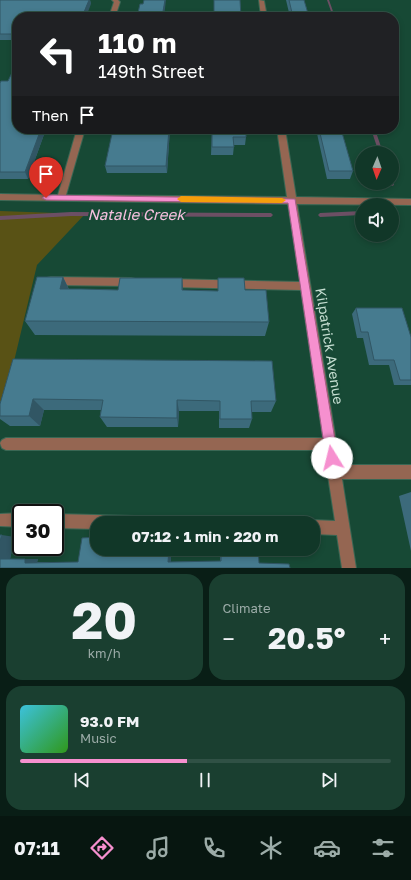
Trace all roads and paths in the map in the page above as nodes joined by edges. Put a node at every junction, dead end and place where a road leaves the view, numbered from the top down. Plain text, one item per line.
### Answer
1 (115, 0) edge
2 (261, 1) edge
3 (113, 12) edge
4 (263, 12) edge
5 (80, 134) edge
6 (282, 134) edge
7 (0, 197) edge
8 (61, 198) junction
9 (292, 200) junction
10 (411, 202) edge
11 (37, 280) edge
12 (140, 282) edge
13 (156, 283) edge
14 (305, 286) junction
15 (6, 444) dead end
16 (330, 444) junction
17 (334, 472) junction
18 (411, 472) edge
19 (1, 520) dead end
20 (12, 520) edge
21 (64, 521) edge
22 (90, 522) edge
23 (320, 528) edge
24 (343, 528) junction
25 (349, 568) edge

1 - 3 street
2 - 4 street
5 - 8 street
6 - 9 street, Kilpatrick Avenue
7 - 8 street
8 - 9 street
9 - 10 street
9 - 14 street, Kilpatrick Avenue
11 - 12 street
13 - 14 street
14 - 16 street, Kilpatrick Avenue
15 - 16 street
16 - 17 street, Kilpatrick Avenue
17 - 18 street
17 - 24 street, Kilpatrick Avenue
19 - 20 street
21 - 22 street
23 - 24 street
24 - 25 street, Kilpatrick Avenue

